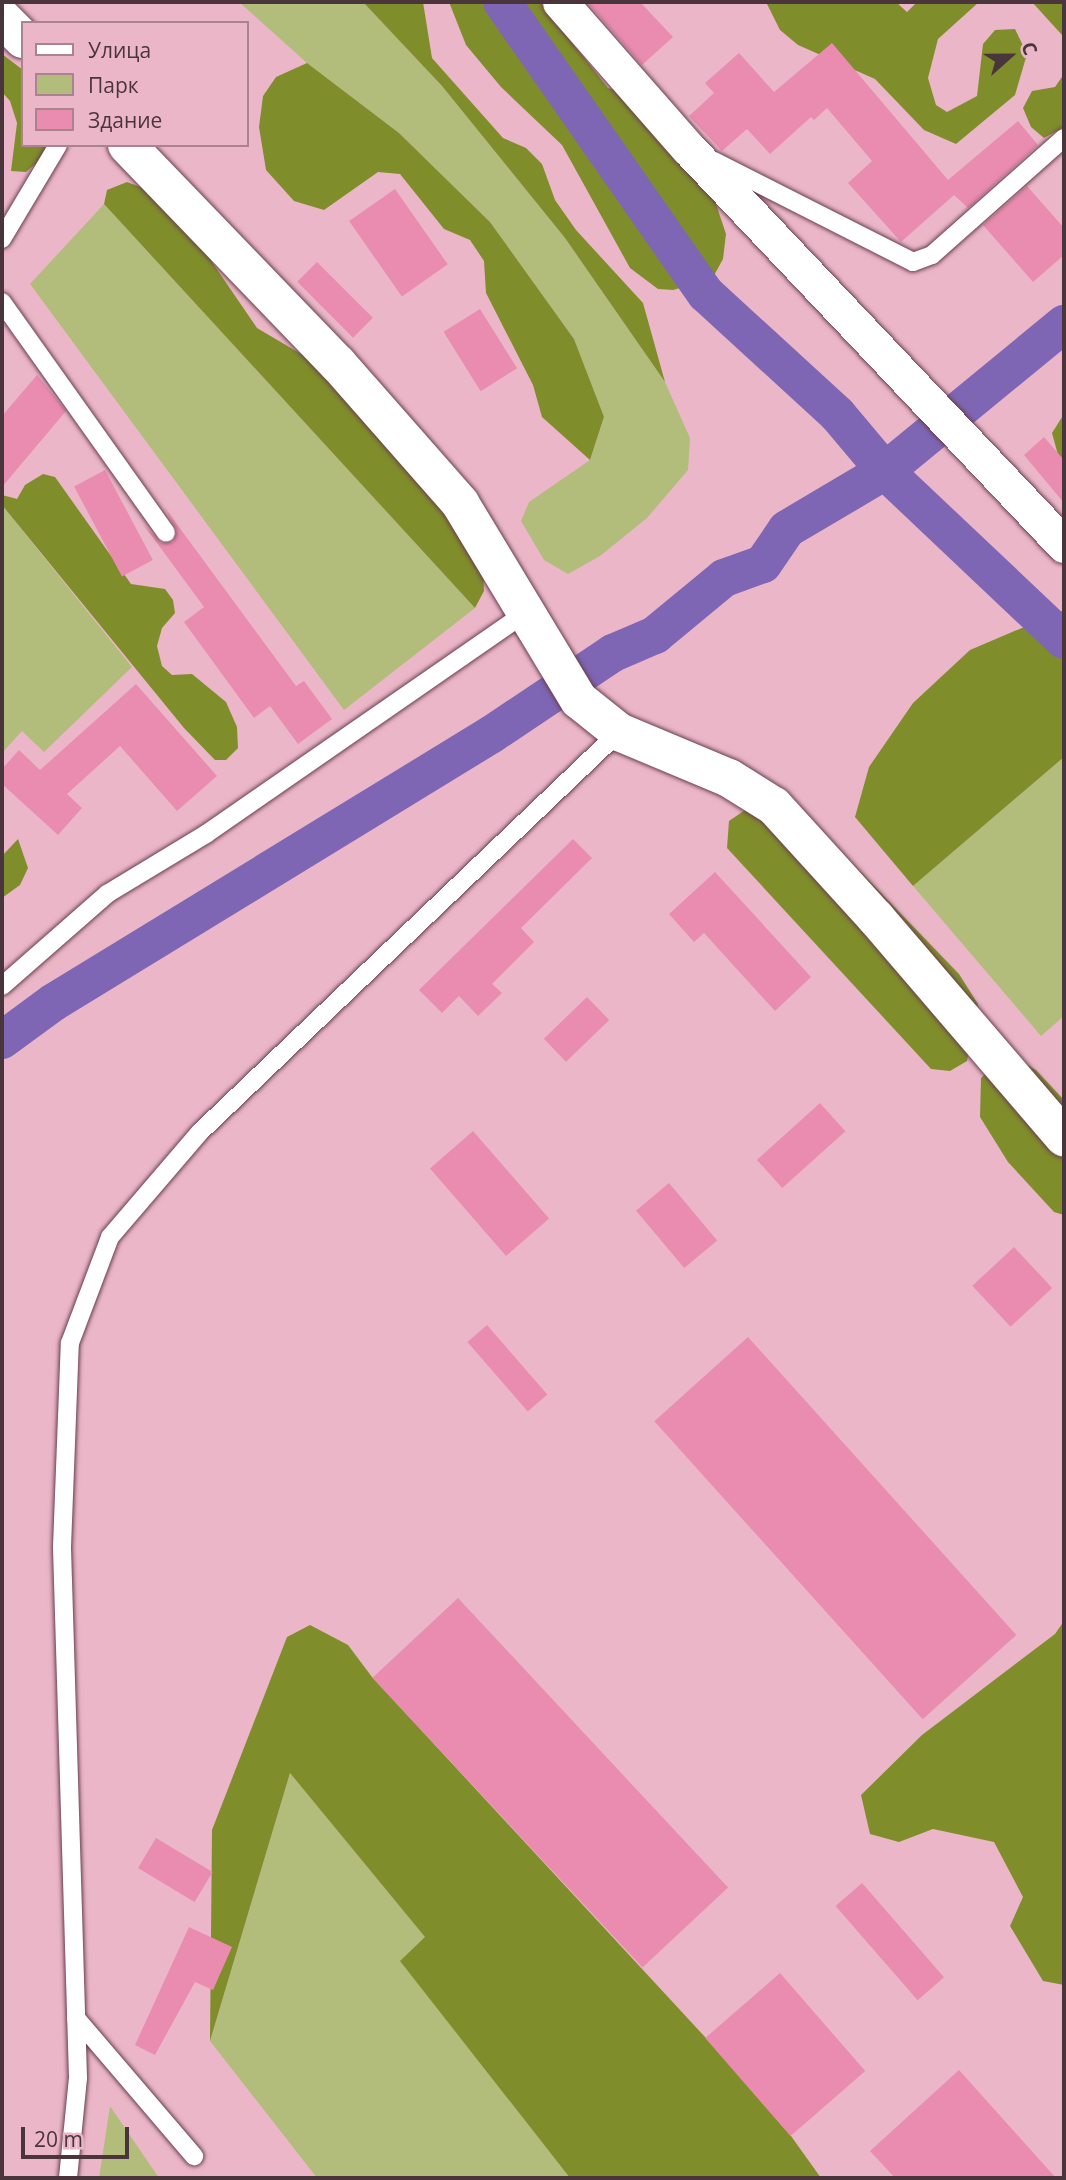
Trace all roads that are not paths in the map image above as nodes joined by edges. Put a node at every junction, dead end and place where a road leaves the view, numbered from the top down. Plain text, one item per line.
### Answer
1 (560, 2) edge
2 (2, 18) edge
3 (21, 37) edge
4 (1064, 138) edge
5 (57, 147) edge
6 (129, 147) edge
7 (688, 148) junction
8 (2, 239) edge
9 (2, 302) edge
10 (166, 533) dead end
11 (1064, 545) edge
12 (524, 614) junction
13 (619, 732) junction
14 (2, 986) edge
15 (1064, 1137) edge
16 (76, 2018) junction
17 (194, 2156) dead end
18 (68, 2178) edge

1 - 7 street
2 - 3 street
4 - 7 lane
5 - 8 lane
6 - 12 street
7 - 11 street
9 - 10 lane
12 - 13 street
12 - 14 lane
13 - 15 street
13 - 16 lane
16 - 17 lane
16 - 18 lane

